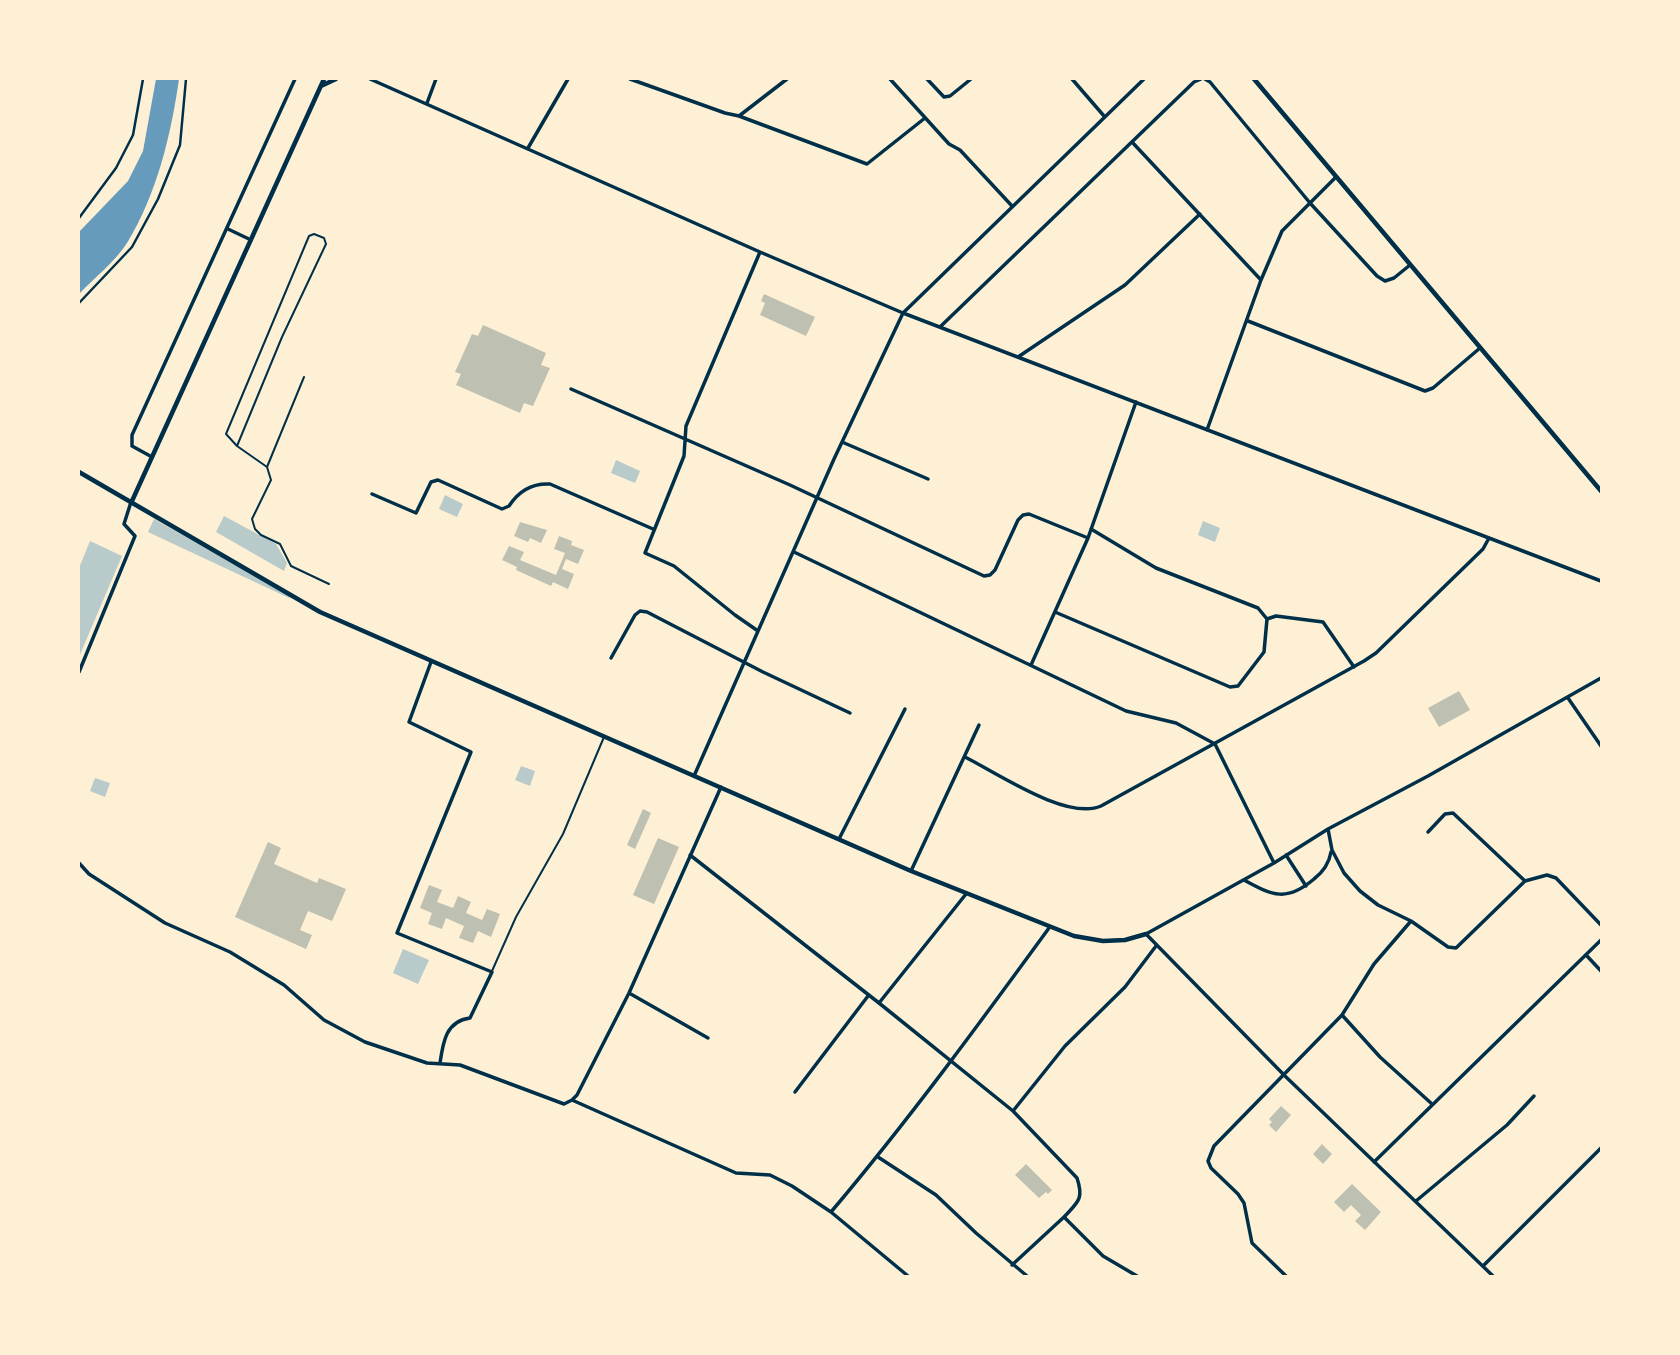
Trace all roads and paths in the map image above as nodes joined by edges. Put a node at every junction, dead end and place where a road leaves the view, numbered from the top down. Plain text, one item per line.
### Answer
1 (143, 79) edge
2 (186, 79) edge
3 (295, 79) edge
4 (324, 79) edge
5 (336, 79) edge
6 (370, 79) edge
7 (436, 79) edge
8 (568, 79) edge
9 (630, 79) edge
10 (646, 79) edge
11 (788, 79) edge
12 (890, 79) edge
13 (927, 79) edge
14 (971, 79) edge
15 (1072, 79) edge
16 (1144, 79) edge
17 (1203, 79) edge
18 (1254, 79) edge
19 (641, 83) junction
20 (320, 87) junction
21 (427, 103) junction
22 (739, 116) junction
23 (1104, 117) junction
24 (925, 118) junction
25 (1132, 142) junction
26 (528, 148) junction
27 (1336, 176) junction
28 (1310, 203) junction
29 (1012, 206) junction
30 (1200, 214) junction
31 (79, 218) edge
32 (228, 229) junction
33 (251, 240) junction
34 (760, 252) junction
35 (1411, 264) junction
36 (1261, 280) junction
37 (79, 303) edge
38 (903, 313) junction
39 (1248, 321) junction
40 (941, 326) junction
41 (1480, 348) junction
42 (1018, 357) junction
43 (304, 377) dead end
44 (571, 389) dead end
45 (1136, 402) junction
46 (1207, 430) junction
47 (683, 439) junction
48 (842, 442) junction
49 (237, 446) junction
50 (152, 457) junction
51 (267, 467) junction
52 (79, 471) edge
53 (928, 479) dead end
54 (1601, 491) edge
55 (372, 494) dead end
56 (818, 498) junction
57 (132, 501) junction
58 (654, 529) junction
59 (1091, 530) junction
60 (1088, 537) junction
61 (1489, 538) junction
62 (793, 552) junction
63 (1601, 581) edge
64 (328, 584) dead end
65 (1055, 612) junction
66 (1268, 619) junction
67 (758, 631) junction
68 (611, 658) dead end
69 (431, 662) junction
70 (746, 662) junction
71 (1031, 665) junction
72 (1354, 667) junction
73 (79, 672) edge
74 (1601, 678) edge
75 (1567, 698) junction
76 (905, 709) dead end
77 (850, 713) dead end
78 (979, 725) dead end
79 (605, 735) junction
80 (1215, 744) junction
81 (1601, 746) edge
82 (965, 757) junction
83 (694, 776) junction
84 (721, 788) junction
85 (1328, 829) junction
86 (1428, 832) dead end
87 (839, 839) junction
88 (1332, 850) junction
89 (690, 855) junction
90 (1286, 855) junction
91 (79, 863) edge
92 (1274, 863) junction
93 (911, 871) junction
94 (1243, 880) junction
95 (1525, 881) junction
96 (1306, 886) junction
97 (966, 894) junction
98 (1411, 921) junction
99 (1601, 925) edge
100 (1049, 928) junction
101 (1146, 934) junction
102 (1601, 940) edge
103 (1156, 946) junction
104 (1587, 956) junction
105 (1601, 971) edge
106 (492, 972) junction
107 (629, 993) junction
108 (868, 995) junction
109 (879, 1003) junction
110 (1342, 1015) junction
111 (708, 1038) dead end
112 (952, 1061) junction
113 (440, 1063) junction
114 (1285, 1076) junction
115 (795, 1092) dead end
116 (1534, 1096) dead end
117 (572, 1100) junction
118 (1432, 1104) junction
119 (1013, 1111) junction
120 (1601, 1148) edge
121 (878, 1157) junction
122 (1374, 1162) junction
123 (1416, 1201) junction
124 (831, 1212) junction
125 (1064, 1217) junction
126 (1012, 1265) junction
127 (1483, 1266) junction
128 (908, 1276) edge
129 (1027, 1276) edge
130 (1137, 1276) edge
131 (1286, 1276) edge
132 (1493, 1276) edge

1 - 31 street
2 - 37 street
3 - 32 street
4 - 20 street
5 - 20 street
6 - 21 street
7 - 21 street
8 - 26 street
9 - 19 street
10 - 19 street
11 - 22 street
12 - 24 street
13 - 14 street
15 - 23 street
16 - 23 street
17 - 25 street
17 - 28 street
18 - 27 street
19 - 22 street
20 - 33 street
21 - 26 street
22 - 24 street
23 - 29 street
24 - 29 street
25 - 30 street
25 - 40 street
26 - 34 street
27 - 28 street
27 - 35 street
28 - 35 street
28 - 36 street
29 - 38 street
30 - 36 street
30 - 42 street
32 - 33 street
32 - 50 street
33 - 50 street
34 - 38 street
34 - 47 street
35 - 41 street
36 - 39 street
38 - 40 street
38 - 48 street
39 - 41 street
39 - 46 street
40 - 42 street
41 - 54 street
42 - 45 street
43 - 51 lane
44 - 47 street
45 - 46 street
45 - 59 street
46 - 61 street
47 - 56 street
47 - 58 street
48 - 53 street
48 - 56 street
49 - 49 lane
49 - 51 lane
50 - 57 street
51 - 64 lane
52 - 57 street
55 - 58 street
56 - 60 street
56 - 62 street
57 - 69 street
57 - 73 street
58 - 67 street
59 - 60 street
59 - 66 street
60 - 65 street
61 - 63 street
61 - 72 street
62 - 67 street
62 - 71 street
65 - 66 street
65 - 71 street
66 - 72 street
67 - 70 street
68 - 70 street
69 - 79 street
69 - 106 street
70 - 77 street
70 - 83 street
71 - 80 street
72 - 80 street
74 - 75 street
75 - 81 street
75 - 85 street
76 - 87 street
78 - 82 street
79 - 83 street
79 - 106 lane
80 - 82 street
80 - 92 street
82 - 93 street
83 - 84 street
84 - 87 street
84 - 89 street
85 - 88 street
85 - 90 street
86 - 95 street
87 - 93 street
88 - 96 street
88 - 98 street
89 - 107 street
89 - 108 street
90 - 92 street
90 - 96 street
91 - 113 street
92 - 94 street
93 - 97 street
94 - 96 street
94 - 101 street
95 - 98 street
95 - 99 street
97 - 100 street
97 - 109 street
98 - 110 street
100 - 101 street
100 - 112 street
101 - 103 street
102 - 104 street
103 - 114 street
103 - 119 street
104 - 105 street
104 - 118 street
106 - 113 street
107 - 111 street
107 - 117 street
108 - 109 street
108 - 115 street
109 - 112 street
110 - 114 street
110 - 118 street
112 - 119 street
112 - 121 street
113 - 117 street
114 - 122 street
114 - 131 street
116 - 123 street
117 - 124 street
118 - 122 street
119 - 125 street
120 - 127 street
121 - 124 street
121 - 126 street
122 - 123 street
123 - 127 street
124 - 128 street
125 - 126 street
125 - 130 street
126 - 129 street
127 - 132 street

